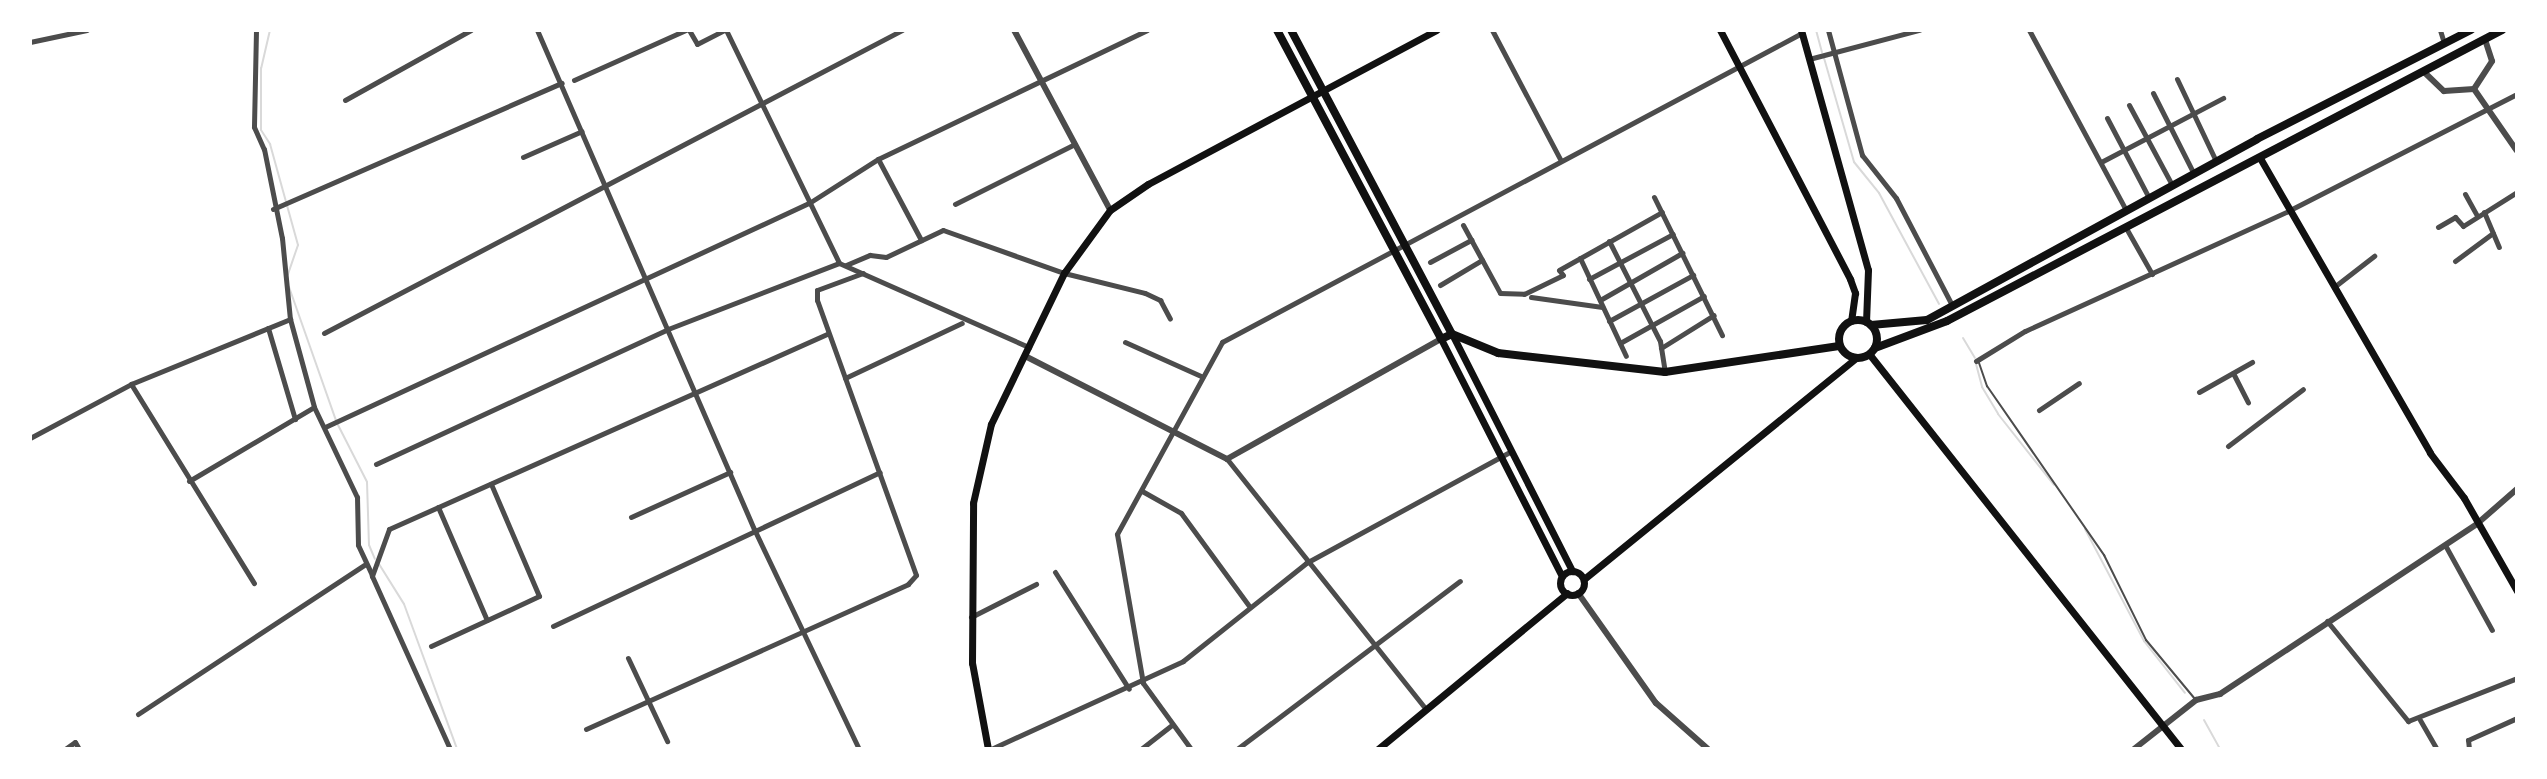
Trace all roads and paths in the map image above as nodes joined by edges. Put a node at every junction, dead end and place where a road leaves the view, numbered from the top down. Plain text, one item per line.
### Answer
1 (87, 30) edge
2 (256, 30) edge
3 (471, 30) edge
4 (537, 30) edge
5 (688, 30) edge
6 (725, 30) edge
7 (902, 30) edge
8 (1014, 30) edge
9 (1147, 30) edge
10 (1277, 30) edge
11 (1291, 30) edge
12 (1436, 30) edge
13 (1492, 30) edge
14 (1720, 30) edge
15 (1828, 30) edge
16 (1919, 30) edge
17 (2029, 30) edge
18 (2440, 30) edge
19 (2471, 30) edge
20 (2502, 30) edge
21 (1802, 32) edge
22 (2485, 39) junction
23 (30, 42) edge
24 (2444, 43) junction
25 (1832, 53) junction
26 (1812, 58) junction
27 (1739, 66) junction
28 (2423, 71) junction
29 (2177, 79) dead end
30 (574, 80) dead end
31 (1042, 81) junction
32 (562, 83) junction
33 (2474, 89) junction
34 (1323, 91) junction
35 (2153, 93) dead end
36 (2517, 94) edge
37 (1311, 97) junction
38 (2223, 98) dead end
39 (345, 100) dead end
40 (760, 102) junction
41 (2129, 105) dead end
42 (2486, 110) junction
43 (2194, 113) junction
44 (2107, 118) dead end
45 (2170, 126) junction
46 (582, 131) junction
47 (2147, 138) junction
48 (1075, 144) junction
49 (2124, 150) junction
50 (2517, 150) edge
51 (523, 157) dead end
52 (2260, 158) junction
53 (878, 159) junction
54 (1560, 159) junction
55 (2101, 162) junction
56 (2217, 162) junction
57 (2194, 174) junction
58 (605, 183) junction
59 (2172, 186) junction
60 (2517, 192) edge
61 (2465, 194) dead end
62 (1654, 197) dead end
63 (2149, 198) junction
64 (809, 203) junction
65 (955, 204) dead end
66 (276, 208) junction
67 (1110, 210) junction
68 (2126, 210) junction
69 (2288, 211) junction
70 (1662, 212) junction
71 (2484, 212) junction
72 (2477, 216) junction
73 (1463, 225) dead end
74 (2438, 227) dead end
75 (2126, 228) junction
76 (2493, 233) junction
77 (1673, 234) junction
78 (921, 240) junction
79 (1471, 240) junction
80 (1609, 241) junction
81 (1403, 242) junction
82 (2499, 247) dead end
83 (1392, 248) junction
84 (1682, 253) junction
85 (2374, 256) dead end
86 (1580, 258) junction
87 (1482, 260) junction
88 (2455, 261) dead end
89 (1430, 262) dead end
90 (1620, 262) junction
91 (842, 265) junction
92 (863, 273) junction
93 (1064, 273) junction
94 (2152, 274) junction
95 (1693, 275) junction
96 (646, 278) junction
97 (1589, 279) junction
98 (1630, 282) junction
99 (1440, 285) dead end
100 (2333, 288) junction
101 (1704, 296) junction
102 (1531, 297) dead end
103 (1599, 300) junction
104 (1641, 303) junction
105 (1952, 305) junction
106 (1603, 307) junction
107 (1714, 315) junction
108 (290, 319) junction
109 (1170, 319) dead end
110 (1609, 321) junction
111 (1851, 321) junction
112 (963, 323) junction
113 (1651, 323) junction
114 (1868, 323) junction
115 (268, 328) junction
116 (668, 329) junction
117 (324, 333) dead end
118 (828, 334) junction
119 (1452, 334) junction
120 (1722, 335) dead end
121 (1441, 339) junction
122 (1125, 342) dead end
123 (1620, 343) junction
124 (1839, 346) junction
125 (1029, 347) junction
126 (1661, 348) junction
127 (1873, 351) junction
128 (1025, 356) junction
129 (1626, 356) dead end
130 (1855, 359) junction
131 (1977, 360) joint
132 (2252, 362) dead end
133 (1665, 372) junction
134 (2233, 373) junction
135 (1203, 377) junction
136 (845, 378) junction
137 (2079, 383) dead end
138 (131, 384) junction
139 (2303, 389) dead end
140 (2199, 392) dead end
141 (697, 394) junction
142 (2248, 402) dead end
143 (314, 407) junction
144 (2039, 410) dead end
145 (295, 419) junction
146 (325, 427) junction
147 (1174, 435) junction
148 (30, 438) edge
149 (2228, 446) dead end
150 (1512, 450) junction
151 (1502, 455) junction
152 (1227, 459) junction
153 (376, 464) dead end
154 (730, 472) junction
155 (880, 472) junction
156 (189, 481) junction
157 (491, 484) junction
158 (2517, 489) edge
159 (1142, 491) junction
160 (438, 507) junction
161 (631, 517) dead end
162 (2478, 523) junction
163 (754, 529) junction
164 (2445, 545) junction
165 (1306, 563) junction
166 (364, 565) junction
167 (1572, 571) junction
168 (1055, 572) dead end
169 (373, 574) junction
170 (1562, 576) junction
171 (1584, 579) junction
172 (1460, 581) dead end
173 (254, 583) dead end
174 (1036, 584) dead end
175 (2517, 591) edge
176 (1567, 593) junction
177 (1578, 593) junction
178 (1249, 606) junction
179 (970, 617) junction
180 (488, 620) junction
181 (2327, 621) junction
182 (553, 626) dead end
183 (2492, 630) dead end
184 (804, 631) junction
185 (1372, 645) junction
186 (431, 646) dead end
187 (628, 658) dead end
188 (2517, 678) edge
189 (1143, 683) junction
190 (1129, 689) junction
191 (2196, 700) junction
192 (648, 701) junction
193 (1427, 710) junction
194 (138, 714) dead end
195 (2517, 718) edge
196 (2420, 720) junction
197 (1172, 725) junction
198 (2163, 725) junction
199 (586, 729) dead end
200 (667, 741) dead end
201 (65, 749) edge
202 (79, 749) edge
203 (450, 749) edge
204 (859, 749) edge
205 (989, 749) edge
206 (1141, 749) edge
207 (1191, 749) edge
208 (1237, 749) edge
209 (1378, 749) edge
210 (1708, 749) edge
211 (2134, 749) edge
212 (2181, 749) edge
213 (2437, 749) edge
214 (2469, 749) edge

1 - 23 street
2 - 66 street
3 - 39 street
4 - 32 street
5 - 6 street
5 - 30 street
6 - 40 street
7 - 40 street
8 - 31 street
9 - 31 street
10 - 37 highway
11 - 34 highway
12 - 34 main road
13 - 54 street
14 - 27 main road
15 - 25 street
16 - 25 street
17 - 55 street
18 - 24 street
19 - 24 highway
20 - 22 highway
21 - 26 main road
21 - 27 street
22 - 28 highway
22 - 33 street
24 - 56 highway
25 - 26 street
25 - 105 street
26 - 114 main road
27 - 54 street
27 - 111 main road
28 - 33 street
28 - 52 highway
29 - 43 street
31 - 48 street
31 - 53 street
32 - 46 street
32 - 66 street
33 - 42 street
34 - 37 main road
34 - 81 highway
35 - 45 street
36 - 42 street
37 - 67 main road
37 - 83 highway
38 - 43 street
40 - 58 street
40 - 64 street
41 - 47 street
42 - 50 street
42 - 69 street
43 - 45 street
43 - 56 street
44 - 49 street
45 - 47 street
45 - 57 street
46 - 51 street
46 - 58 street
47 - 49 street
47 - 59 street
48 - 65 street
48 - 67 street
49 - 55 street
49 - 63 street
52 - 69 main road
52 - 75 highway
53 - 64 street
53 - 78 street
54 - 81 street
55 - 68 street
56 - 57 highway
57 - 59 highway
58 - 96 street
58 - 117 street
59 - 63 highway
60 - 71 street
61 - 72 street
62 - 70 street
63 - 68 highway
64 - 91 street
64 - 96 street
66 - 108 street
67 - 93 main road
68 - 105 highway
69 - 94 street
69 - 100 main road
70 - 77 street
70 - 80 street
71 - 72 street
71 - 76 street
72 - 74 street
73 - 79 street
75 - 94 street
75 - 127 highway
76 - 82 street
76 - 88 street
77 - 84 street
77 - 90 street
78 - 91 street
78 - 93 street
79 - 87 street
79 - 89 street
80 - 86 street
80 - 90 street
81 - 83 street
81 - 119 highway
83 - 121 highway
83 - 135 street
84 - 95 street
84 - 98 street
85 - 100 street
86 - 87 street
86 - 97 street
87 - 99 street
90 - 97 street
90 - 98 street
91 - 92 street
91 - 116 street
92 - 112 street
92 - 118 street
93 - 109 street
93 - 125 main road
94 - 131 street
95 - 101 street
95 - 104 street
96 - 116 street
96 - 146 street
97 - 103 street
98 - 103 street
98 - 104 street
100 - 162 main road
101 - 107 street
101 - 113 street
102 - 106 street
103 - 106 street
104 - 110 street
104 - 113 street
105 - 114 highway
106 - 110 street
107 - 120 street
107 - 126 street
108 - 115 street
108 - 143 street
110 - 123 street
111 - 114 highway
111 - 124 highway
112 - 125 street
112 - 136 street
113 - 123 street
113 - 126 street
114 - 127 highway
115 - 138 street
115 - 145 street
116 - 141 street
116 - 153 street
118 - 136 street
118 - 141 street
119 - 121 highway
119 - 133 highway
119 - 150 main road
121 - 151 main road
121 - 152 street
122 - 135 street
123 - 129 street
124 - 130 highway
124 - 133 highway
125 - 128 main road
126 - 133 street
127 - 130 highway
127 - 198 main road
128 - 147 street
128 - 179 main road
130 - 171 main road
131 - 191 lane
132 - 134 street
134 - 140 street
134 - 142 street
135 - 147 street
136 - 155 street
137 - 144 street
138 - 148 street
138 - 156 street
139 - 149 street
141 - 154 street
141 - 157 street
143 - 145 street
143 - 146 street
145 - 156 street
146 - 166 street
147 - 152 street
147 - 159 street
150 - 151 street
150 - 167 main road
151 - 165 street
151 - 170 main road
152 - 165 street
154 - 161 street
154 - 163 street
155 - 163 street
155 - 184 street
156 - 173 street
157 - 160 street
157 - 180 street
158 - 162 street
159 - 178 street
159 - 189 street
160 - 169 street
160 - 180 street
162 - 164 street
162 - 175 main road
163 - 182 street
163 - 184 street
164 - 181 street
164 - 183 street
165 - 178 street
165 - 185 street
166 - 169 street
166 - 194 street
167 - 170 main road
167 - 171 main road
168 - 190 street
169 - 203 street
170 - 176 main road
171 - 177 main road
172 - 185 street
174 - 179 street
176 - 177 main road
176 - 193 main road
177 - 210 street
178 - 189 street
179 - 205 main road
180 - 186 street
181 - 191 street
181 - 196 street
184 - 192 street
184 - 204 street
185 - 193 street
185 - 208 street
187 - 192 street
188 - 196 street
189 - 190 street
189 - 197 street
190 - 205 street
191 - 198 street
192 - 199 street
192 - 200 street
193 - 209 main road
195 - 214 street
196 - 213 street
197 - 206 street
197 - 207 street
198 - 211 street
198 - 212 main road
201 - 202 street

